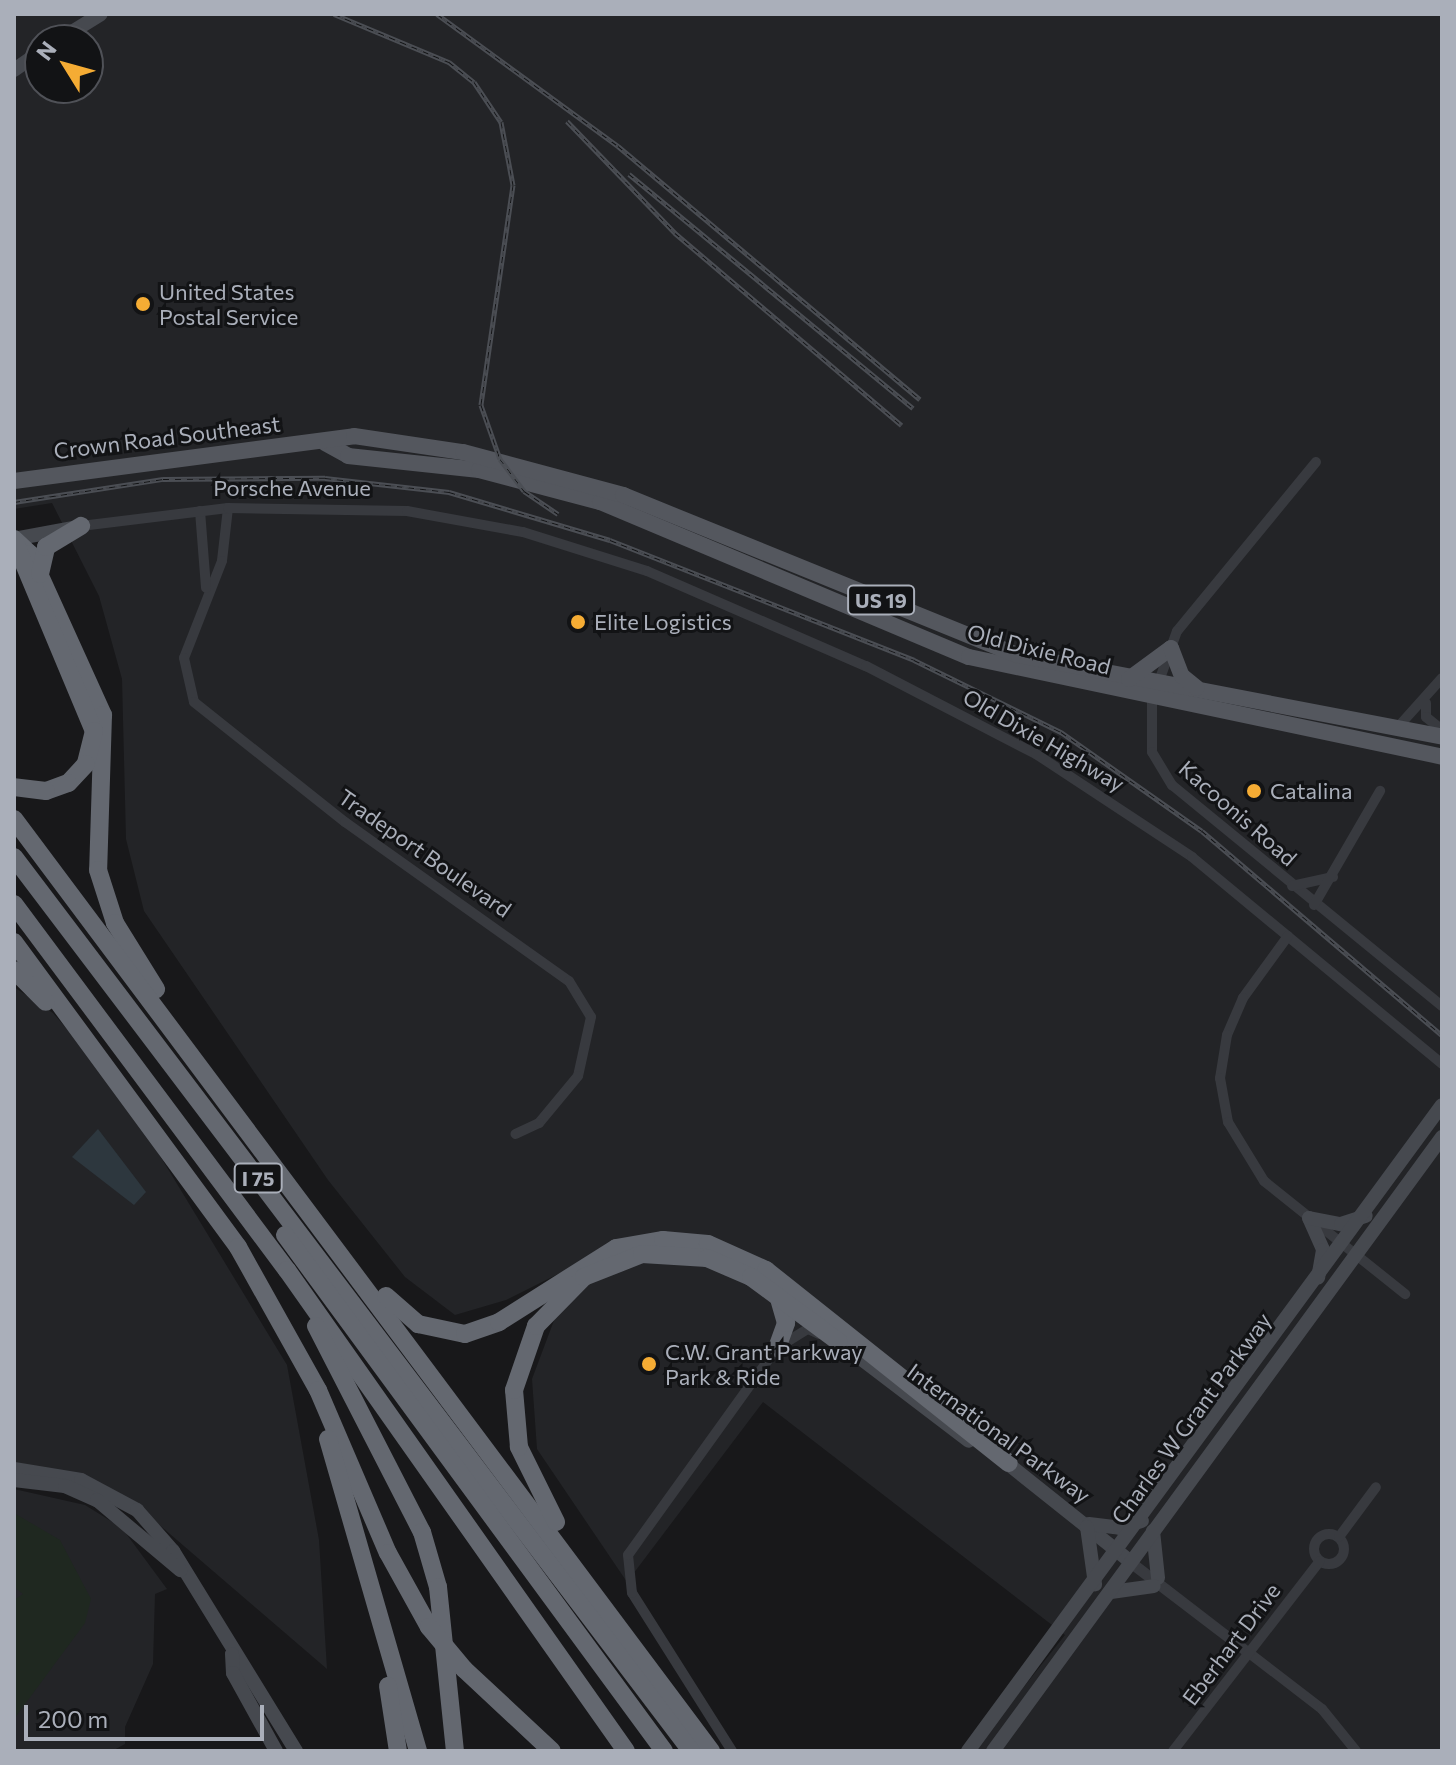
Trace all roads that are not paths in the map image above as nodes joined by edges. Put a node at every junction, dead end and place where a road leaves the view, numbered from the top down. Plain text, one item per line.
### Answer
1 (1316, 462) dead end
2 (14, 481) edge
3 (605, 496) junction
4 (228, 508) junction
5 (200, 511) junction
6 (81, 526) junction
7 (14, 539) edge
8 (569, 545) joint
9 (40, 576) junction
10 (204, 602) junction
11 (1171, 648) junction
12 (1442, 678) edge
13 (1129, 679) junction
14 (1160, 684) junction
15 (1202, 691) junction
16 (1152, 701) junction
17 (1426, 703) junction
18 (1398, 727) junction
19 (1442, 730) edge
20 (1442, 737) edge
21 (1442, 757) edge
22 (14, 787) edge
23 (1380, 791) dead end
24 (14, 819) edge
25 (14, 857) edge
26 (14, 875) edge
27 (1333, 877) junction
28 (1292, 886) junction
29 (14, 904) edge
30 (1314, 905) junction
31 (1288, 936) junction
32 (14, 942) edge
33 (14, 970) edge
34 (1442, 1006) edge
35 (1442, 1064) edge
36 (208, 1073) junction
37 (1442, 1105) edge
38 (515, 1134) dead end
39 (158, 1136) junction
40 (1442, 1137) edge
41 (1366, 1215) junction
42 (1309, 1218) junction
43 (325, 1229) junction
44 (1345, 1246) junction
45 (1357, 1256) junction
46 (287, 1270) junction
47 (1315, 1287) junction
48 (1405, 1294) dead end
49 (778, 1296) junction
50 (285, 1329) junction
51 (333, 1334) junction
52 (839, 1342) junction
53 (777, 1348) junction
54 (1009, 1463) junction
55 (14, 1469) edge
56 (14, 1480) edge
57 (1376, 1487) dead end
58 (1085, 1523) junction
59 (1148, 1525) junction
60 (1339, 1537) junction
61 (1125, 1557) junction
62 (1320, 1561) junction
63 (181, 1570) junction
64 (370, 1581) junction
65 (1156, 1582) junction
66 (1095, 1584) junction
67 (596, 1590) junction
68 (1108, 1595) junction
69 (1249, 1653) junction
70 (232, 1654) junction
71 (617, 1695) junction
72 (276, 1751) edge
73 (296, 1751) edge
74 (398, 1751) edge
75 (418, 1751) edge
76 (455, 1751) edge
77 (552, 1751) edge
78 (626, 1751) edge
79 (652, 1751) edge
80 (664, 1751) edge
81 (691, 1751) edge
82 (711, 1751) edge
83 (732, 1751) edge
84 (968, 1751) edge
85 (993, 1751) edge
86 (1173, 1751) edge
87 (1356, 1751) edge

1 - 11 street, Kacoonis Road
2 - 3 main road, Crown Road Southeast / US 19
3 - 13 main road, Old Dixie Road / US 19
3 - 16 main road, Old Dixie Road / US 19
4 - 5 street, Porsche Avenue
4 - 8 street, Porsche Avenue
4 - 10 street, Tradeport Boulevard
5 - 6 street, Porsche Avenue
5 - 10 street, Tradeport Boulevard
6 - 7 main road, Porsche Avenue
6 - 9 highway
7 - 9 highway
7 - 22 highway
8 - 31 street, Old Dixie Highway
9 - 36 highway
10 - 38 street, Tradeport Boulevard
11 - 13 main road
11 - 14 street, Kacoonis Road
11 - 15 main road
12 - 17 street
13 - 14 main road, Old Dixie Road / US 19
14 - 15 main road, Old Dixie Road / US 19
14 - 16 street, Kacoonis Road
15 - 18 main road, Old Dixie Road / US 19
16 - 21 main road, Old Dixie Road / US 19
16 - 28 street, Kacoonis Road
17 - 18 street
17 - 19 street
18 - 20 main road, Old Dixie Road / US 19
23 - 27 street
24 - 36 highway
25 - 81 highway, I 75
26 - 71 highway
27 - 28 street
27 - 30 street
28 - 30 street, Kacoonis Road
29 - 46 highway, I 75
30 - 34 street, Kacoonis Road
31 - 35 street, Old Dixie Highway
31 - 42 street
32 - 39 highway
33 - 39 highway
36 - 43 highway
37 - 41 main road, Charles W Grant Parkway
39 - 50 highway
40 - 45 main road, Charles W Grant Parkway
41 - 42 main road
41 - 44 main road, Charles W Grant Parkway
42 - 44 street
42 - 47 main road
43 - 54 highway
43 - 67 highway
44 - 45 street
44 - 47 main road, Charles W Grant Parkway
45 - 48 street
45 - 59 main road, Charles W Grant Parkway
46 - 51 highway, I 75
46 - 76 highway
47 - 59 main road, Charles W Grant Parkway
49 - 52 highway
49 - 53 highway
49 - 67 highway
50 - 64 highway
50 - 77 highway, bridge
51 - 71 highway
51 - 78 highway, I 75
52 - 53 street
52 - 54 main road, International Parkway
53 - 83 street
54 - 58 main road, International Parkway
55 - 63 main road
56 - 63 main road
57 - 60 street, Eberhart Drive
58 - 59 main road
58 - 61 main road, International Parkway
58 - 66 main road
59 - 61 main road, Charles W Grant Parkway
59 - 65 main road
60 - 62 street, Eberhart Drive
60 - 62 street, Eberhart Drive
61 - 65 street, International Parkway
61 - 66 main road, Charles W Grant Parkway
61 - 68 main road, Charles W Grant Parkway
62 - 69 street, Eberhart Drive
63 - 70 main road
64 - 74 highway
64 - 75 highway
65 - 68 main road
65 - 69 street, International Parkway
66 - 84 main road, Charles W Grant Parkway
67 - 82 highway
68 - 85 main road, Charles W Grant Parkway
69 - 86 street, Eberhart Drive
69 - 87 street, International Parkway
70 - 72 main road
70 - 73 main road
71 - 79 highway
71 - 80 highway

